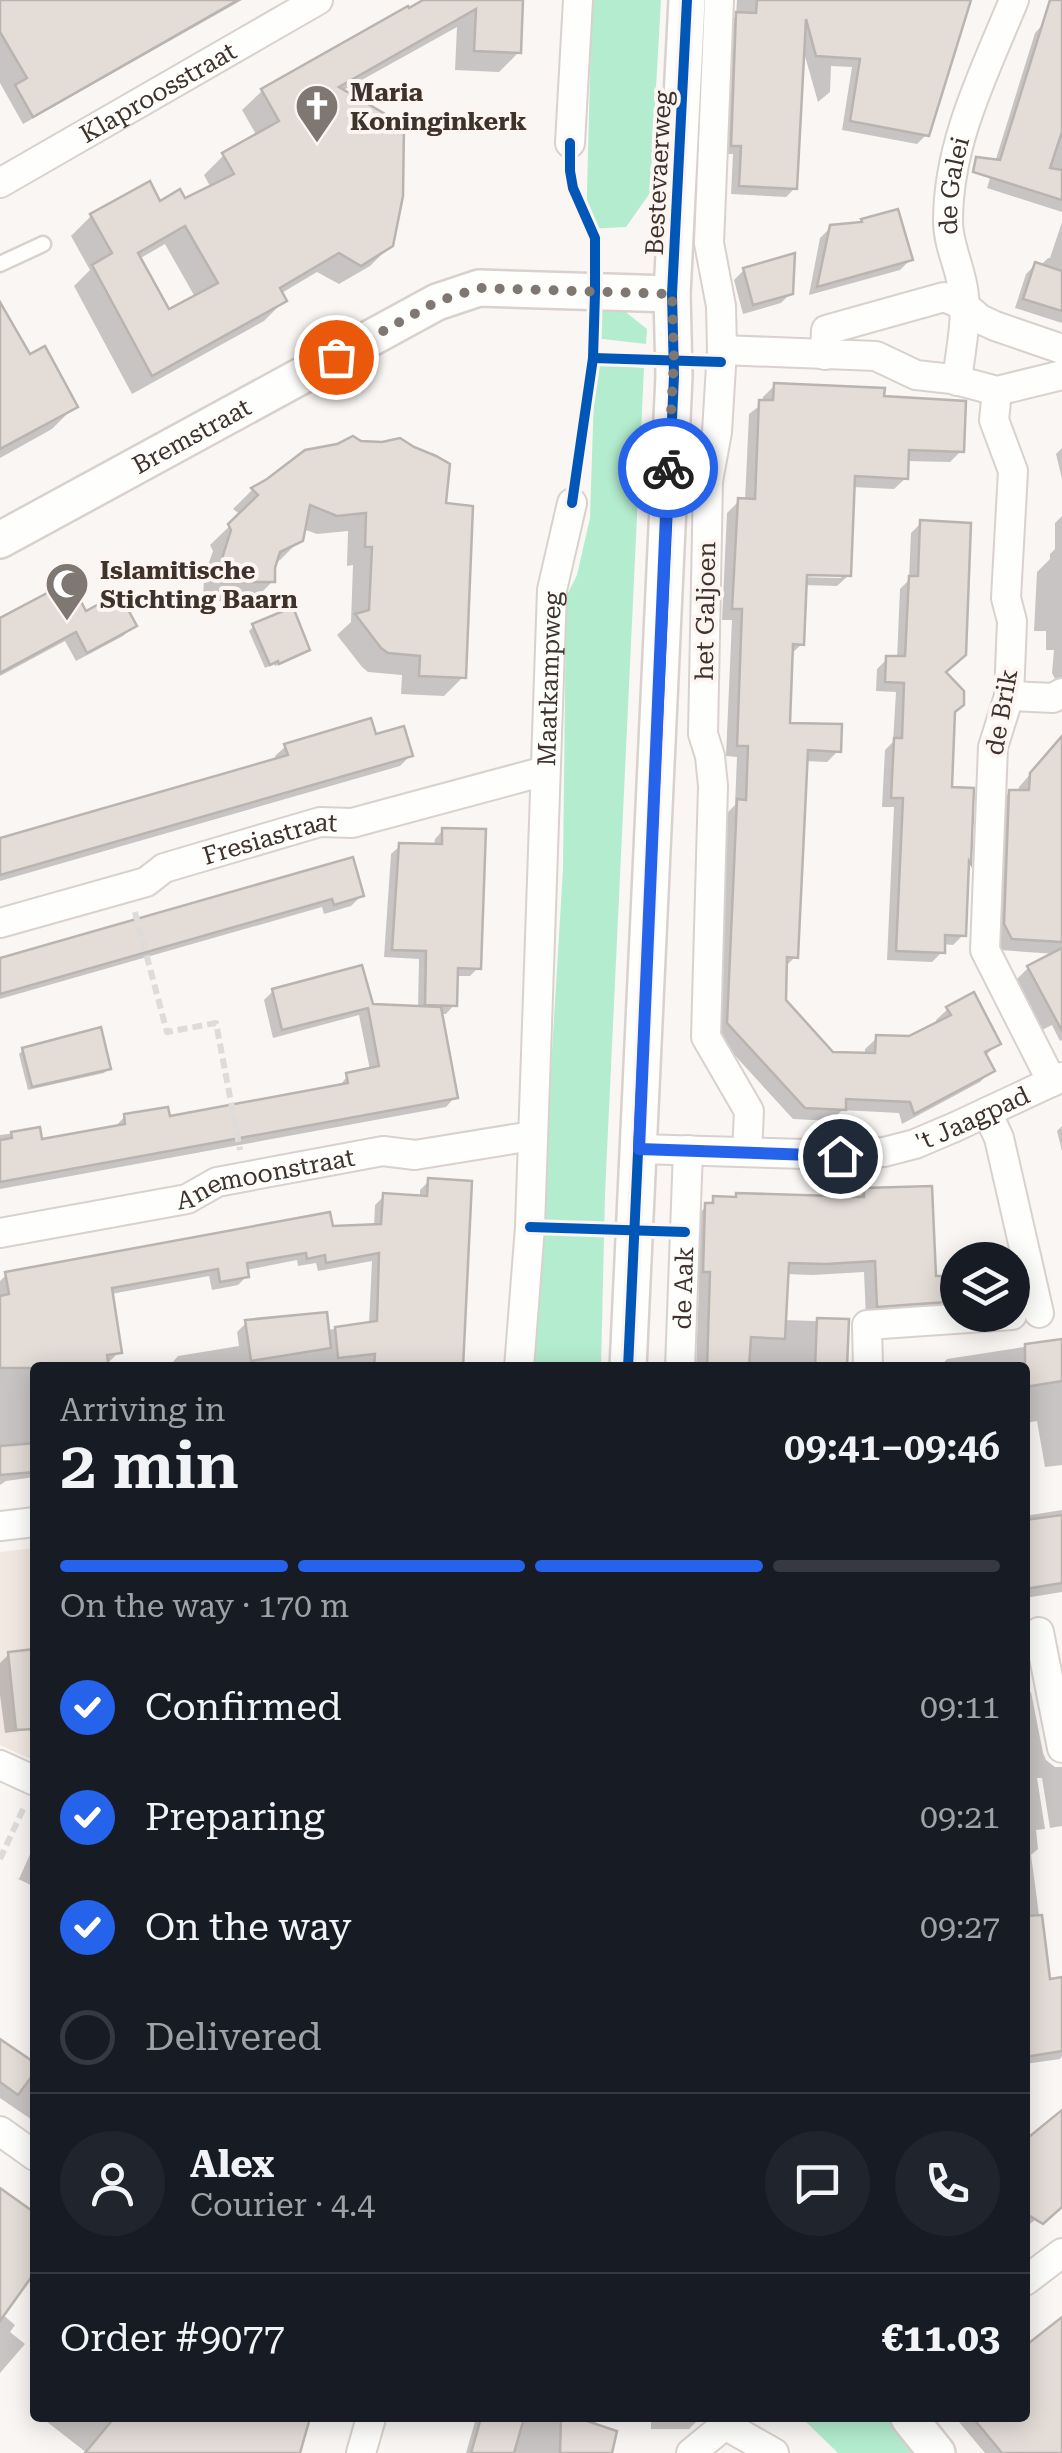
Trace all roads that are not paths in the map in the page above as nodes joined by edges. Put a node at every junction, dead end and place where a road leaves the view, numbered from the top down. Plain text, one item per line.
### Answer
1 (318, 0) edge
2 (578, 0) edge
3 (687, 0) edge
4 (719, 0) edge
5 (1014, 0) edge
6 (570, 143) dead end
7 (0, 183) edge
8 (43, 244) dead end
9 (0, 264) edge
10 (672, 294) junction
11 (965, 306) junction
12 (1062, 349) edge
13 (722, 350) junction
14 (825, 355) junction
15 (1062, 375) edge
16 (956, 381) junction
17 (996, 390) junction
18 (572, 503) dead end
19 (0, 540) edge
20 (1062, 694) edge
21 (1009, 696) junction
22 (545, 771) junction
23 (0, 922) edge
24 (1057, 1079) edge
25 (987, 1112) junction
26 (532, 1136) junction
27 (639, 1149) junction
28 (688, 1150) junction
29 (748, 1152) junction
30 (0, 1233) edge
31 (1032, 1314) edge
32 (519, 1362) edge
33 (628, 1362) edge
34 (680, 1362) edge
35 (868, 1362) edge
36 (30, 1523) edge
37 (0, 1526) edge
38 (1042, 1631) edge
39 (1062, 1748) edge
40 (0, 1765) edge
41 (30, 1788) edge
42 (0, 2131) edge
43 (30, 2152) edge
44 (1062, 2253) edge
45 (1030, 2278) edge
46 (370, 2422) edge
47 (912, 2422) edge
48 (361, 2453) edge
49 (691, 2453) edge
50 (774, 2453) edge
51 (937, 2453) edge

1 - 7 street, Klaproosstraat
2 - 6 street
3 - 10 street, Bestevaerweg
4 - 13 street, het Galjoen
5 - 11 street, de Galei
8 - 9 lane
10 - 19 street, Bremstraat
10 - 27 street, Bestevaerweg
11 - 12 street
11 - 14 street
11 - 16 street, de Galei
13 - 14 street
13 - 29 street, het Galjoen
14 - 16 street
15 - 17 street
16 - 17 street
17 - 21 street, de Brik
18 - 22 street, Maatkampweg
20 - 21 street
21 - 24 street, de Brik
22 - 23 street, Fresiastraat
22 - 26 street, Maatkampweg
24 - 25 street, 't Jaagpad
25 - 29 street, 't Jaagpad
25 - 31 street
26 - 30 street, Anemoonstraat
26 - 32 street, Maatkampweg
27 - 28 street, 't Jaagpad
27 - 33 street, Bestevaerweg
28 - 29 street, 't Jaagpad
28 - 34 street, de Aak
31 - 35 street
36 - 37 street
38 - 39 street
40 - 41 street
42 - 43 street
44 - 45 street
46 - 48 street
47 - 51 street
49 - 50 street

